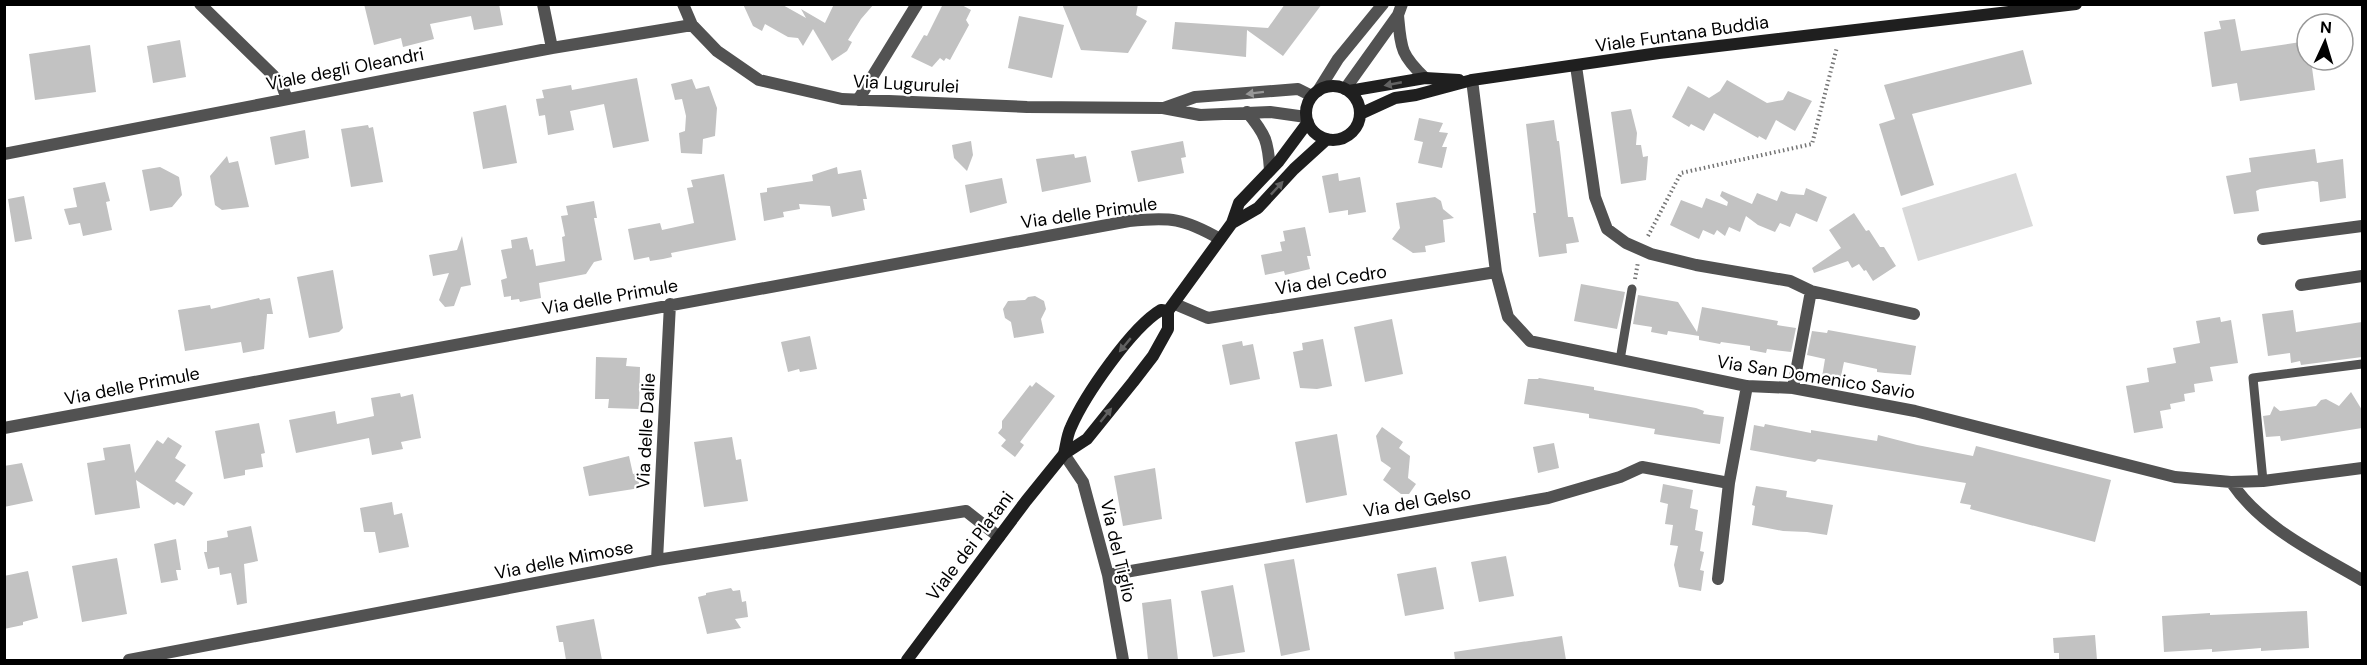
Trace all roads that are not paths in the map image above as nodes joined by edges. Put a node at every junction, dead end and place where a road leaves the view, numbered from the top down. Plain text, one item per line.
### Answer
1 (200, 4) edge
2 (543, 4) edge
3 (683, 4) edge
4 (917, 4) edge
5 (1383, 4) edge
6 (2076, 4) edge
7 (1400, 10) edge
8 (692, 25) junction
9 (552, 48) junction
10 (1576, 66) junction
11 (1425, 78) junction
12 (1472, 80) junction
13 (1347, 90) junction
14 (1315, 93) junction
15 (287, 99) junction
16 (858, 100) junction
17 (1163, 108) junction
18 (1248, 112) junction
19 (1360, 114) junction
20 (1307, 120) junction
21 (1327, 140) junction
22 (4, 154) edge
23 (1270, 170) junction
24 (1232, 223) junction
25 (2362, 226) edge
26 (1220, 239) junction
27 (2263, 239) dead end
28 (1496, 272) junction
29 (2362, 276) edge
30 (2301, 285) dead end
31 (1632, 289) road end
32 (1811, 291) junction
33 (670, 304) junction
34 (1172, 308) junction
35 (1914, 314) dead end
36 (1620, 360) junction
37 (2362, 364) edge
38 (1747, 386) junction
39 (1793, 388) junction
40 (4, 428) edge
41 (1064, 454) junction
42 (2362, 468) edge
43 (2263, 481) junction
44 (2231, 482) junction
45 (1729, 483) junction
46 (999, 537) junction
47 (657, 560) junction
48 (1108, 575) junction
49 (1718, 579) dead end
50 (2362, 580) edge
51 (129, 660) edge
52 (907, 660) edge
53 (1123, 660) edge

1 - 15 street
2 - 9 street
3 - 8 street, Via Lugurulei
4 - 16 street
5 - 14 street
6 - 10 main road, Viale Funtana Buddia
7 - 11 street
7 - 13 street
8 - 9 street, Viale degli Oleandri
8 - 16 street, Via Lugurulei
9 - 15 street, Viale degli Oleandri
10 - 12 main road, Viale Funtana Buddia
10 - 32 street
11 - 12 main road, Viale Funtana Buddia
11 -> 13 main road, Viale Funtana Buddia
12 - 19 main road, Viale Funtana Buddia
12 - 28 street, Via San Domenico Savio
13 - 14 main road
13 - 19 main road
14 -> 17 street, Via Lugurulei
14 - 20 main road, Viale dei Platani
15 - 22 street, Viale degli Oleandri
16 - 17 street, Via Lugurulei
17 - 18 street, Via Lugurulei
18 - 20 street, Via Lugurulei
18 - 23 street
19 - 21 main road, Viale dei Platani
20 - 21 main road
20 - 23 main road, Viale dei Platani
24 -> 21 main road, Viale dei Platani
23 - 24 main road, Viale dei Platani
24 - 26 main road, Viale dei Platani
25 - 27 street
26 - 33 street, Via delle Primule
26 - 34 main road, Viale dei Platani
28 - 34 street, Via del Cedro
28 - 36 street, Via San Domenico Savio
29 - 30 street
31 - 36 lane
32 - 35 street
32 - 39 street
33 - 40 street, Via delle Primule
33 - 47 street, Via delle Dalie
41 -> 34 main road, Viale dei Platani
34 -> 41 main road, Viale dei Platani
36 - 38 street, Via San Domenico Savio
37 - 43 lane
38 - 39 street, Via San Domenico Savio
38 - 45 street
39 - 44 street, Via San Domenico Savio
41 - 46 main road, Viale dei Platani
41 - 48 street, Via del Tiglio
42 - 43 street, Via San Domenico Savio
43 - 44 street, Via San Domenico Savio
44 - 50 street
45 - 48 street, Via del Gelso
45 - 49 street
46 - 47 street, Via delle Mimose
46 - 52 main road, Viale dei Platani
47 - 51 street, Via delle Mimose
48 - 53 street, Via del Tiglio

